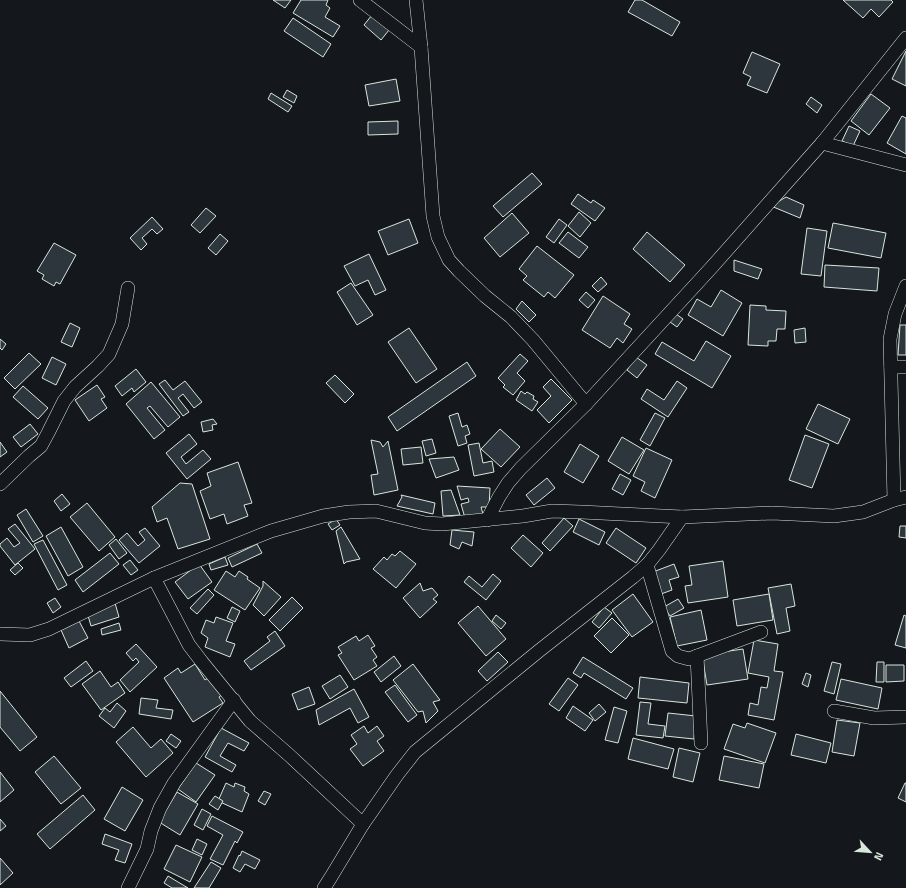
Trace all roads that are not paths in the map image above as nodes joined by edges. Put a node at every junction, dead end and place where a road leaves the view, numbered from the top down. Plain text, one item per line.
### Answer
1 (360, 0) edge
2 (416, 0) edge
3 (906, 38) edge
4 (421, 48) junction
5 (822, 143) junction
6 (906, 165) edge
7 (906, 286) edge
8 (128, 288) dead end
9 (891, 367) junction
10 (906, 367) edge
11 (586, 404) junction
12 (0, 484) edge
13 (900, 498) edge
14 (682, 517) junction
15 (487, 520) junction
16 (647, 565) junction
17 (154, 578) junction
18 (761, 632) dead end
19 (0, 634) edge
20 (697, 656) junction
21 (234, 700) junction
22 (834, 711) dead end
23 (906, 717) edge
24 (701, 743) dead end
25 (364, 824) junction
26 (128, 888) edge
27 (324, 888) edge

1 - 4 street
2 - 4 street
3 - 5 street
4 - 11 street
5 - 6 street
5 - 11 street
7 - 9 street
8 - 12 street
9 - 10 street
9 - 13 street
11 - 15 street
13 - 14 street
14 - 15 street
14 - 16 street
15 - 17 street
16 - 20 street
16 - 25 street
17 - 19 street
17 - 21 street
18 - 20 street
20 - 24 street
21 - 25 street
21 - 26 street
22 - 23 street
25 - 27 street

